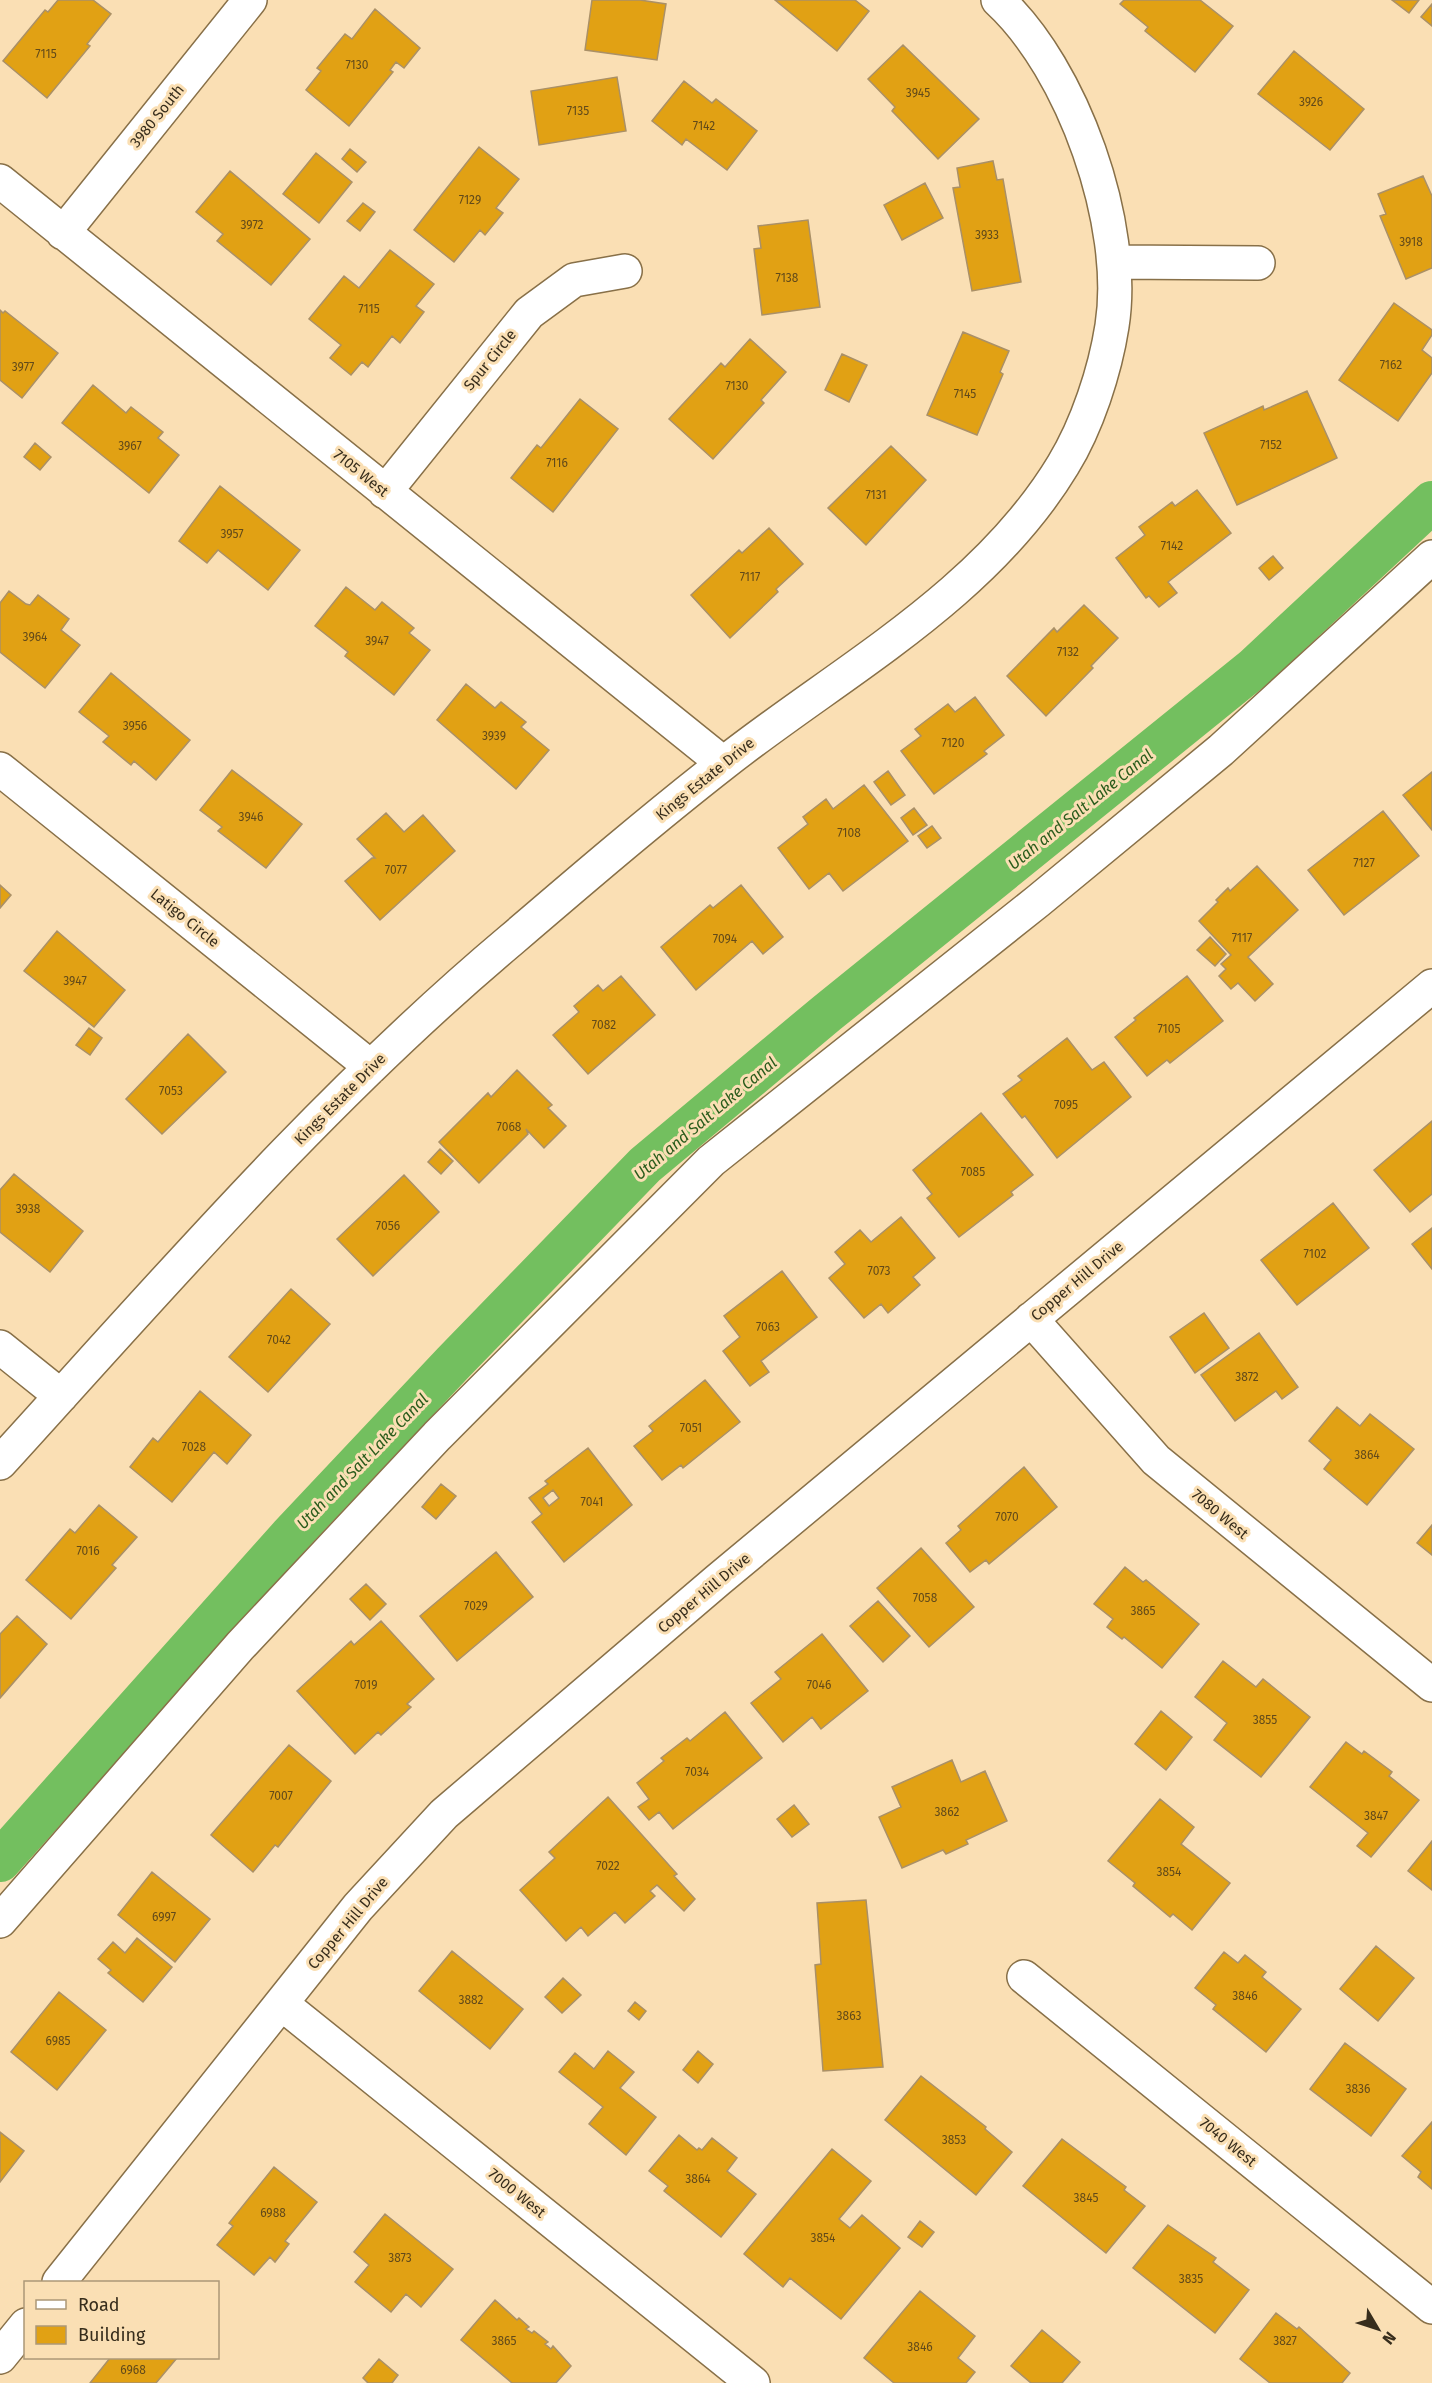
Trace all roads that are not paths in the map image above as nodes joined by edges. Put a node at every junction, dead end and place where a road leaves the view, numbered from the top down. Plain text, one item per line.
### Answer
1 (250, 0) edge
2 (998, 0) edge
3 (0, 181) edge
4 (63, 233) junction
5 (1115, 262) junction
6 (1258, 263) dead end
7 (625, 271) dead end
8 (385, 492) junction
9 (1432, 557) edge
10 (723, 763) junction
11 (0, 769) edge
12 (1432, 986) edge
13 (370, 1067) junction
14 (1031, 1319) junction
15 (0, 1347) edge
16 (61, 1396) junction
17 (0, 1463) edge
18 (1432, 1685) edge
19 (0, 1921) edge
20 (1024, 1977) dead end
21 (282, 2004) junction
22 (61, 2281) edge
23 (1432, 2307) edge
24 (24, 2327) edge
25 (0, 2357) edge
26 (753, 2383) edge

1 - 4 street, 3980 South
2 - 5 street, Kings Estate Drive
3 - 4 street, 7105 West
4 - 8 street, 7105 West
5 - 6 street
5 - 10 street, Kings Estate Drive
7 - 8 street, Spur Circle
8 - 10 street, 7105 West
9 - 19 street
10 - 13 street, Kings Estate Drive
11 - 13 street, Latigo Circle
12 - 14 street, Copper Hill Drive
13 - 16 street, Kings Estate Drive
14 - 18 street, 7080 West
14 - 21 street, Copper Hill Drive
15 - 16 street
16 - 17 street, Kings Estate Drive
20 - 23 street, 7040 West
21 - 22 street, Copper Hill Drive
21 - 26 street, 7000 West
24 - 25 street

